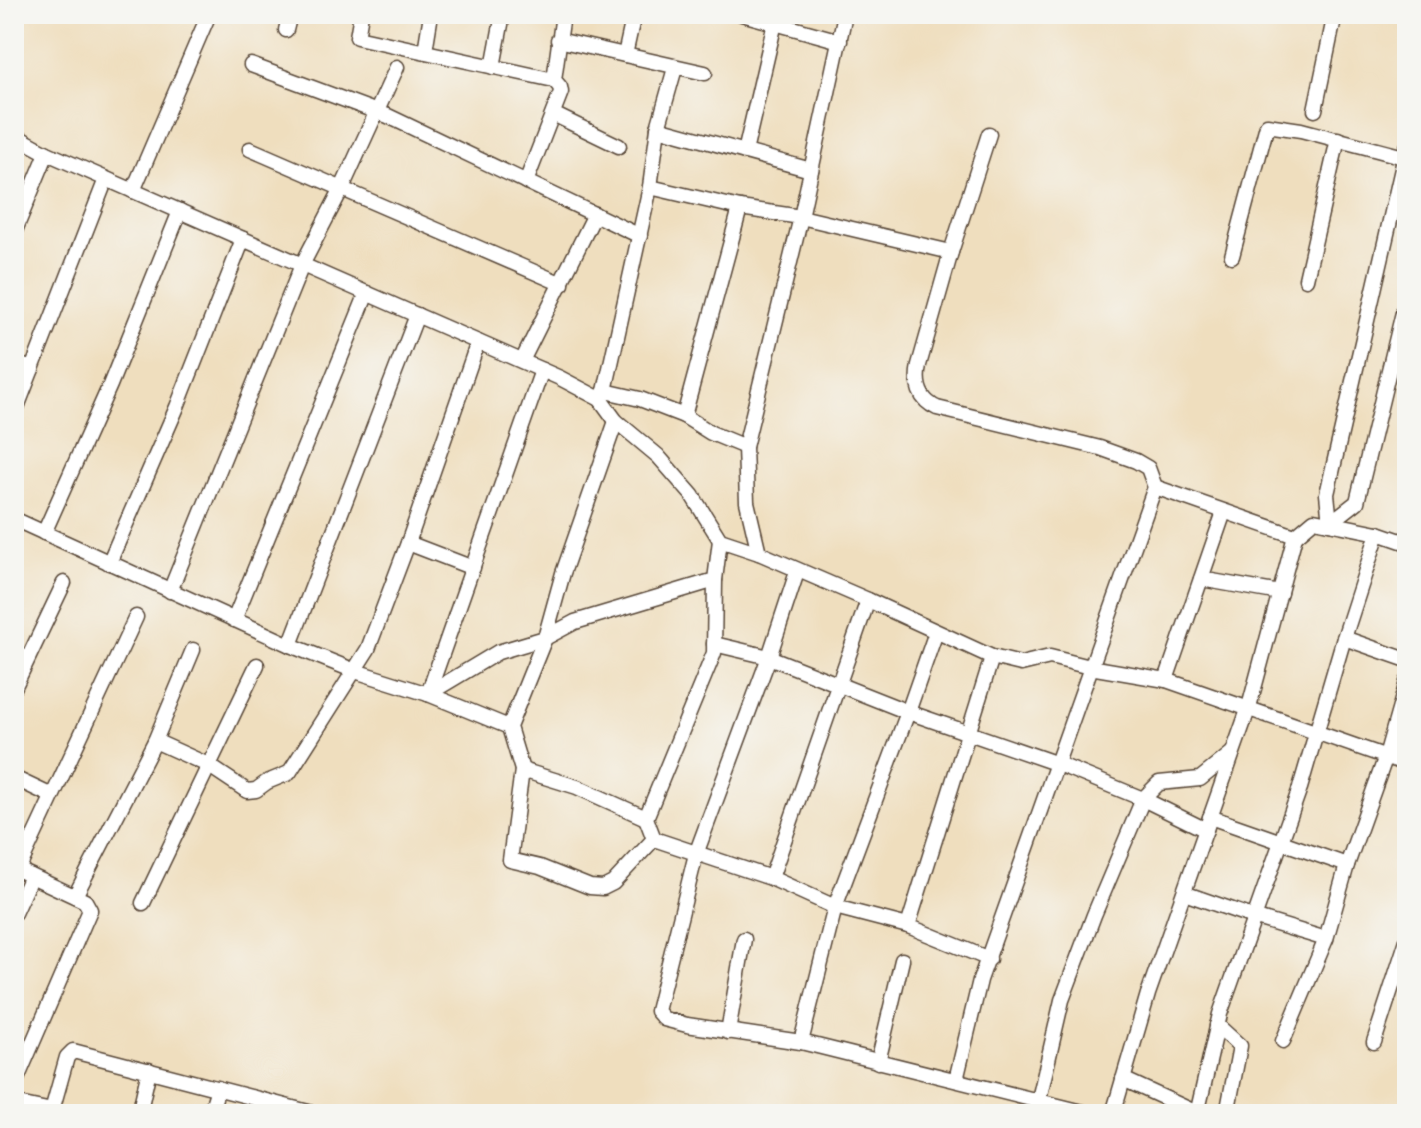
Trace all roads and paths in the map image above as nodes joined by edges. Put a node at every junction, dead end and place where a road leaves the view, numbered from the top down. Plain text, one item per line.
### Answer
1 (209, 14) edge
2 (290, 14) edge
3 (361, 14) edge
4 (431, 14) edge
5 (503, 14) edge
6 (563, 14) edge
7 (634, 14) edge
8 (742, 14) edge
9 (845, 14) edge
10 (1335, 14) edge
11 (776, 18) edge
12 (286, 30) dead end
13 (558, 40) junction
14 (840, 41) junction
15 (425, 51) junction
16 (625, 55) junction
17 (251, 65) dead end
18 (397, 67) dead end
19 (493, 67) junction
20 (675, 68) junction
21 (705, 73) dead end
22 (554, 80) junction
23 (1315, 110) dead end
24 (377, 112) junction
25 (553, 114) junction
26 (658, 128) junction
27 (989, 134) dead end
28 (14, 135) edge
29 (1338, 139) junction
30 (619, 146) dead end
31 (250, 149) dead end
32 (1406, 150) edge
33 (745, 152) junction
34 (47, 153) junction
35 (811, 170) junction
36 (106, 179) junction
37 (526, 182) junction
38 (650, 187) junction
39 (341, 190) junction
40 (133, 191) junction
41 (740, 208) junction
42 (180, 211) junction
43 (595, 214) junction
44 (801, 217) junction
45 (14, 233) edge
46 (640, 236) junction
47 (243, 239) junction
48 (951, 252) junction
49 (1232, 256) dead end
50 (302, 265) junction
51 (1306, 279) dead end
52 (562, 284) junction
53 (367, 293) junction
54 (1407, 296) edge
55 (417, 315) junction
56 (478, 342) junction
57 (522, 361) junction
58 (14, 363) edge
59 (32, 369) junction
60 (542, 370) junction
61 (603, 395) junction
62 (14, 415) edge
63 (684, 416) junction
64 (616, 421) junction
65 (745, 447) junction
66 (1155, 487) junction
67 (1224, 512) junction
68 (14, 519) edge
69 (1330, 523) junction
70 (44, 533) junction
71 (1378, 533) junction
72 (1295, 536) junction
73 (720, 540) junction
74 (408, 543) junction
75 (1407, 543) edge
76 (759, 553) junction
77 (109, 563) junction
78 (473, 568) junction
79 (797, 572) junction
80 (1201, 579) junction
81 (715, 580) junction
82 (64, 583) dead end
83 (170, 591) junction
84 (1280, 593) junction
85 (868, 600) junction
86 (136, 617) dead end
87 (234, 620) junction
88 (936, 632) junction
89 (545, 638) junction
90 (1344, 638) junction
91 (714, 644) junction
92 (290, 645) junction
93 (193, 650) dead end
94 (769, 657) junction
95 (992, 657) junction
96 (1407, 660) edge
97 (257, 665) dead end
98 (1090, 667) junction
99 (355, 671) junction
100 (1166, 680) junction
101 (1407, 682) edge
102 (837, 684) junction
103 (14, 688) edge
104 (428, 694) junction
105 (1249, 707) junction
106 (908, 712) junction
107 (509, 727) junction
108 (1316, 731) junction
109 (966, 733) junction
110 (155, 741) junction
111 (1233, 752) junction
112 (1386, 756) junction
113 (1058, 764) junction
114 (1407, 764) edge
115 (208, 765) junction
116 (522, 770) junction
117 (14, 778) edge
118 (52, 796) junction
119 (1143, 799) junction
120 (646, 818) junction
121 (1208, 824) junction
122 (654, 839) junction
123 (1281, 843) junction
124 (696, 854) junction
125 (1347, 865) junction
126 (21, 871) edge
127 (771, 878) junction
128 (1184, 893) junction
129 (75, 896) junction
130 (143, 903) dead end
131 (835, 907) junction
132 (14, 913) edge
133 (1253, 917) junction
134 (908, 926) junction
135 (744, 939) dead end
136 (1326, 939) junction
137 (1407, 940) edge
138 (989, 959) junction
139 (902, 960) dead end
140 (1217, 1025) junction
141 (728, 1032) junction
142 (1283, 1041) dead end
143 (801, 1042) junction
144 (1374, 1042) dead end
145 (878, 1062) junction
146 (149, 1070) junction
147 (1123, 1079) junction
148 (956, 1080) junction
149 (14, 1086) edge
150 (218, 1088) junction
151 (1039, 1099) junction
152 (14, 1103) edge
153 (285, 1110) edge
154 (51, 1113) edge
155 (139, 1114) edge
156 (210, 1114) edge
157 (316, 1114) edge
158 (1091, 1114) edge
159 (1113, 1114) edge
160 (1197, 1114) edge
161 (1227, 1114) edge

1 - 40 street
2 - 12 street
3 - 15 street
4 - 15 street
5 - 19 street
6 - 13 street
7 - 16 street
8 - 11 street
9 - 14 street
10 - 23 street
11 - 14 street
11 - 33 street
13 - 16 street
13 - 22 street
14 - 35 street
15 - 19 street
16 - 20 street
17 - 24 street
18 - 24 street
19 - 22 street
20 - 21 street
20 - 26 street
22 - 25 street
24 - 37 street
24 - 39 street
25 - 30 street
25 - 37 street
26 - 33 street
26 - 38 street
27 - 48 street
28 - 34 street
29 - 32 street
29 - 49 street
29 - 51 street
31 - 39 street
32 - 69 street
33 - 35 street
34 - 36 street
34 - 45 street
35 - 44 street
36 - 40 street
36 - 59 street
37 - 43 street
38 - 41 street
38 - 46 street
39 - 50 street
39 - 52 street
40 - 42 street
41 - 44 street
41 - 63 street
42 - 47 street
42 - 70 street
43 - 46 street
43 - 52 street
44 - 48 street
44 - 65 street
46 - 61 street
47 - 50 street
47 - 77 street
48 - 66 street
50 - 53 street
50 - 83 street
52 - 57 street
53 - 55 street
53 - 87 street
54 - 69 street
55 - 56 street
55 - 92 street
56 - 57 street
56 - 74 street
57 - 60 street
58 - 59 street
59 - 62 street
60 - 61 street
60 - 78 street
61 - 63 street
61 - 64 street
63 - 65 street
64 - 73 street
64 - 89 street
65 - 76 street
66 - 67 street
66 - 98 street
67 - 72 street
67 - 80 street
68 - 70 street
69 - 71 street
69 - 72 street
70 - 77 street
71 - 75 street
71 - 90 street
72 - 84 street
73 - 76 street
73 - 81 street
74 - 78 street
74 - 99 street
76 - 79 street
77 - 83 street
78 - 104 street
79 - 85 street
79 - 94 street
80 - 84 street
80 - 100 street
81 - 89 street
81 - 91 street
82 - 103 street
83 - 87 street
84 - 105 street
85 - 88 street
85 - 102 street
86 - 118 street
87 - 92 street
88 - 95 street
88 - 106 street
89 - 104 street
89 - 107 street
90 - 96 street
90 - 108 street
91 - 94 street
91 - 120 street
92 - 99 street
93 - 110 street
94 - 102 street
94 - 124 street
95 - 98 street
95 - 109 street
97 - 115 street
98 - 100 street
98 - 113 street
99 - 104 street
99 - 115 street
100 - 105 street
101 - 112 street
102 - 106 street
102 - 127 street
104 - 107 street
105 - 108 street
105 - 111 street
106 - 109 street
106 - 131 street
107 - 116 street
108 - 112 street
108 - 123 street
109 - 113 street
109 - 134 street
110 - 115 street
110 - 129 street
111 - 119 street
111 - 121 street
112 - 114 street
112 - 125 street
113 - 119 street
113 - 138 street
115 - 130 street
116 - 120 street
116 - 122 street
117 - 118 street
118 - 126 street
119 - 121 street
119 - 151 street
120 - 122 street
121 - 123 street
121 - 128 street
122 - 124 street
123 - 125 street
123 - 133 street
124 - 127 street
124 - 141 street
125 - 136 street
126 - 129 street
126 - 132 street
127 - 131 street
128 - 133 street
128 - 147 street
129 - 149 street
131 - 134 street
131 - 143 street
133 - 136 street
133 - 140 street
134 - 138 street
135 - 141 street
136 - 142 street
137 - 144 street
138 - 148 street
139 - 145 street
140 - 160 street
140 - 161 street
141 - 143 street
143 - 145 street
145 - 148 street
146 - 150 street
146 - 154 street
146 - 155 street
147 - 159 street
147 - 160 street
148 - 151 street
150 - 153 street
150 - 156 street
151 - 158 street
152 - 154 street
153 - 157 street

